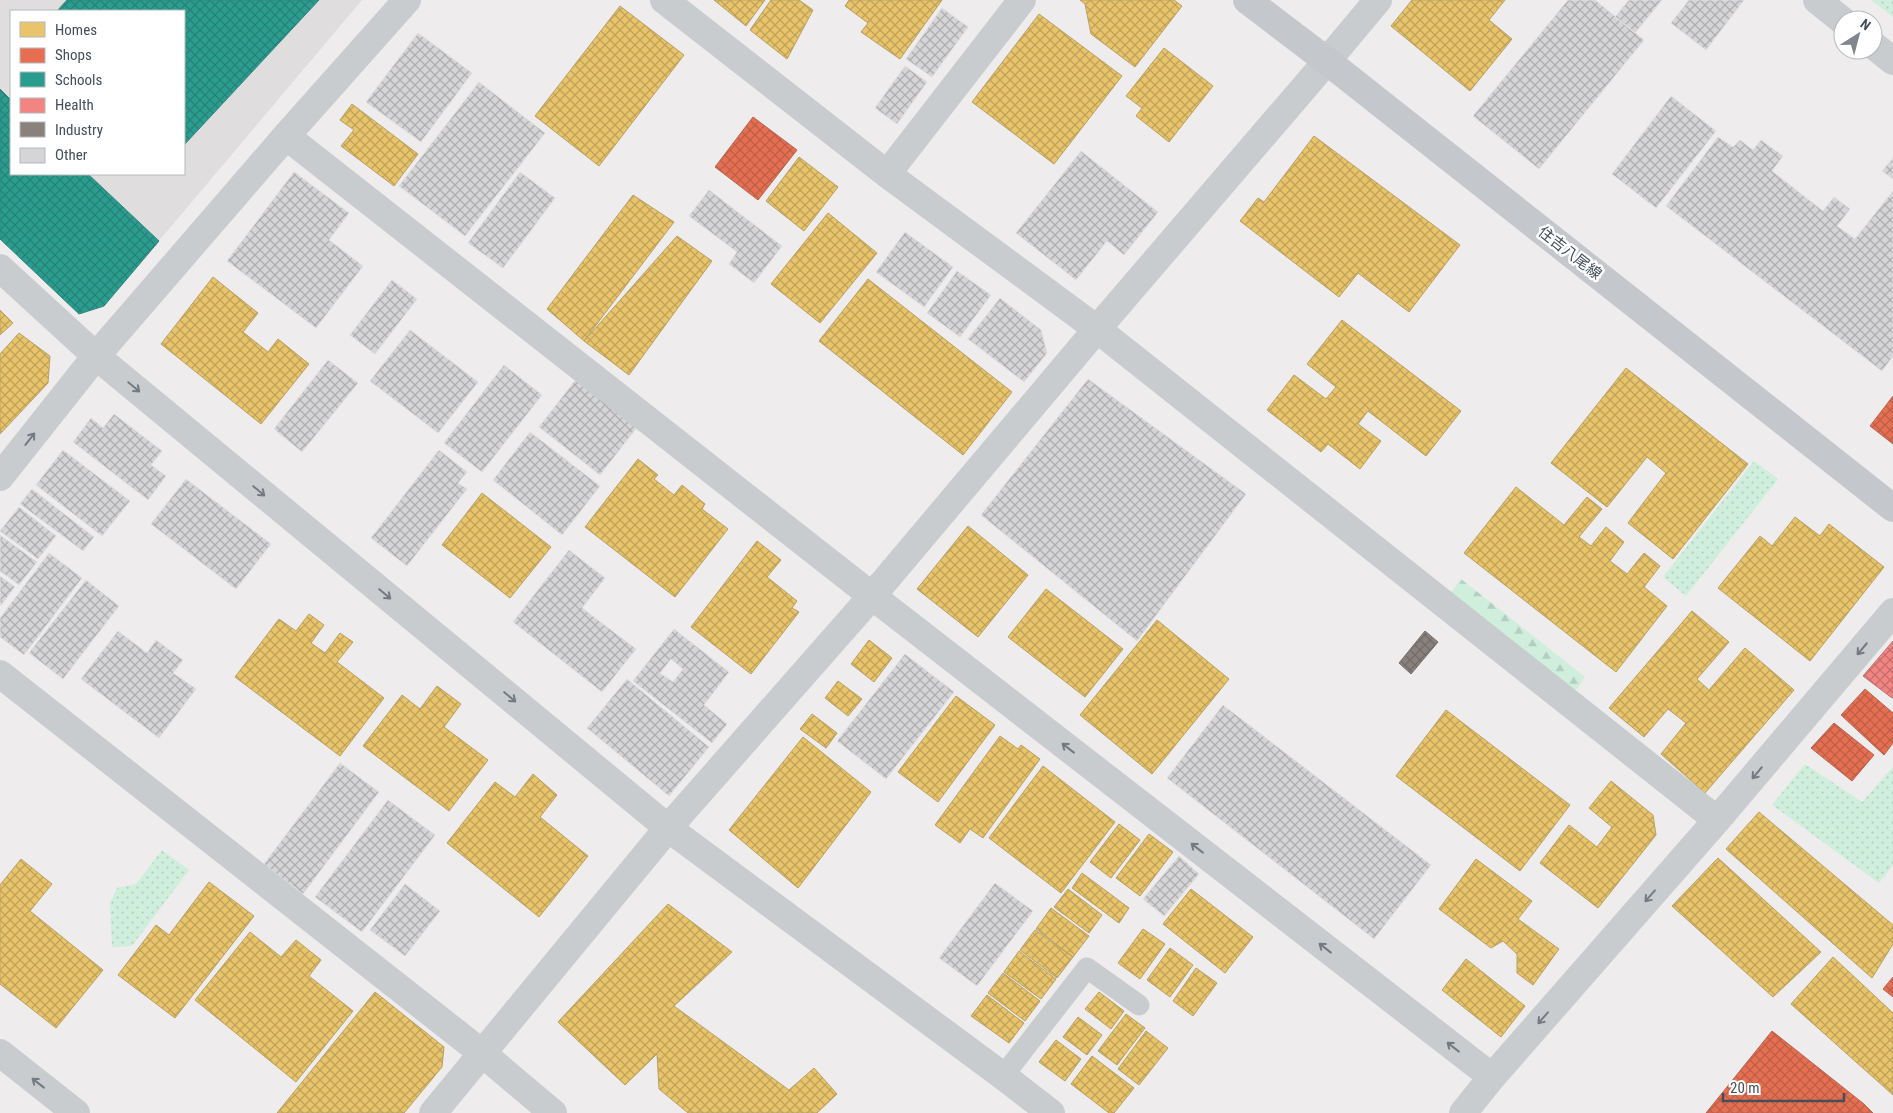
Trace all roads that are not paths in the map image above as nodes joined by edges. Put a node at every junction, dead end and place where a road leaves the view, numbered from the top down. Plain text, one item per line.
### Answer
1 (407, 0) edge
2 (664, 0) edge
3 (1020, 0) edge
4 (1247, 0) edge
5 (1378, 0) edge
6 (1816, 0) edge
7 (1833, 13) edge
8 (1883, 53) edge
9 (1327, 61) junction
10 (1893, 61) edge
11 (286, 136) junction
12 (888, 174) junction
13 (0, 268) edge
14 (1097, 329) junction
15 (96, 356) junction
16 (0, 478) edge
17 (1893, 508) edge
18 (872, 596) junction
19 (1893, 612) edge
20 (0, 674) edge
21 (1717, 820) junction
22 (668, 828) junction
23 (1139, 1005) dead end
24 (0, 1053) edge
25 (482, 1053) junction
26 (1004, 1076) junction
27 (1492, 1077) junction
28 (76, 1113) edge
29 (433, 1113) edge
30 (553, 1113) edge
31 (1051, 1113) edge
32 (1463, 1113) edge

1 - 11 street
2 - 12 street
3 - 12 street
4 - 9 main road, 住吉八尾線
5 - 9 street
6 - 7 street
8 - 10 street
9 - 14 street
9 - 17 main road, 住吉八尾線
11 - 15 street
11 - 18 street
12 - 14 street
13 - 15 street
14 - 18 street
14 - 21 street
16 -> 15 street
15 -> 22 street
18 - 22 street
27 -> 18 street
19 -> 21 street
20 - 25 street
21 -> 27 street
22 - 25 street
22 - 26 street
23 - 26 lane
28 -> 24 street
25 - 29 street
25 - 30 street
26 - 31 street
27 - 32 street

